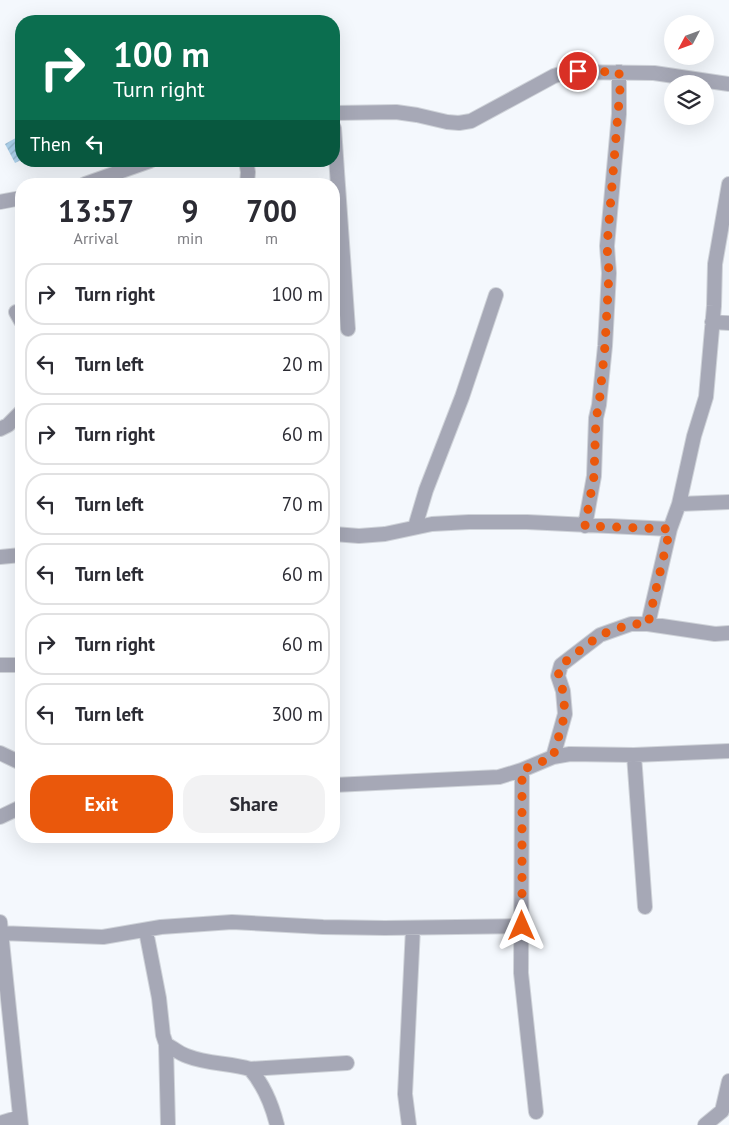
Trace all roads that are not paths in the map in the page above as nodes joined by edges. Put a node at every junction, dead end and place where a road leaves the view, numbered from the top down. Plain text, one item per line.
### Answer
1 (619, 72) junction
2 (729, 84) edge
3 (340, 113) edge
4 (140, 167) edge
5 (122, 178) edge
6 (729, 184) edge
7 (15, 199) edge
8 (0, 202) edge
9 (727, 212) edge
10 (340, 214) edge
11 (496, 295) dead end
12 (712, 322) junction
13 (729, 323) edge
14 (348, 329) dead end
15 (15, 418) edge
16 (0, 429) edge
17 (729, 502) edge
18 (679, 504) junction
19 (585, 526) junction
20 (415, 527) junction
21 (670, 529) junction
22 (340, 534) edge
23 (15, 556) edge
24 (0, 557) edge
25 (648, 624) junction
26 (729, 633) edge
27 (0, 665) edge
28 (15, 665) edge
29 (729, 751) edge
30 (0, 753) edge
31 (634, 756) junction
32 (553, 757) junction
33 (15, 760) edge
34 (522, 770) junction
35 (340, 785) edge
36 (15, 810) edge
37 (0, 817) edge
38 (645, 907) dead end
39 (0, 922) edge
40 (522, 926) junction
41 (413, 928) junction
42 (146, 931) junction
43 (0, 932) edge
44 (1, 950) edge
45 (166, 1044) junction
46 (348, 1063) dead end
47 (250, 1069) junction
48 (729, 1081) edge
49 (536, 1112) dead end
50 (21, 1121) edge
51 (0, 1123) edge
52 (168, 1125) edge
53 (277, 1125) edge
54 (409, 1125) edge
55 (705, 1125) edge

1 - 2 street
1 - 3 street
1 - 19 street
4 - 5 street
6 - 9 street
7 - 8 street
9 - 12 street
10 - 14 street
11 - 20 street
12 - 13 street
12 - 18 street
15 - 16 street
17 - 18 street
18 - 21 street
19 - 20 street
19 - 21 street
20 - 22 street
21 - 25 street
23 - 24 street
25 - 26 street
25 - 32 street
27 - 28 street
29 - 31 street
30 - 33 street
31 - 32 street
31 - 38 street
32 - 34 street
34 - 35 street
34 - 40 street
36 - 37 street
39 - 43 street
40 - 41 street
40 - 49 street
41 - 42 street
41 - 54 street
42 - 43 street
42 - 45 street
43 - 44 street
44 - 50 street
45 - 47 street
45 - 52 street
46 - 47 street
47 - 53 street
48 - 55 street
50 - 51 street

